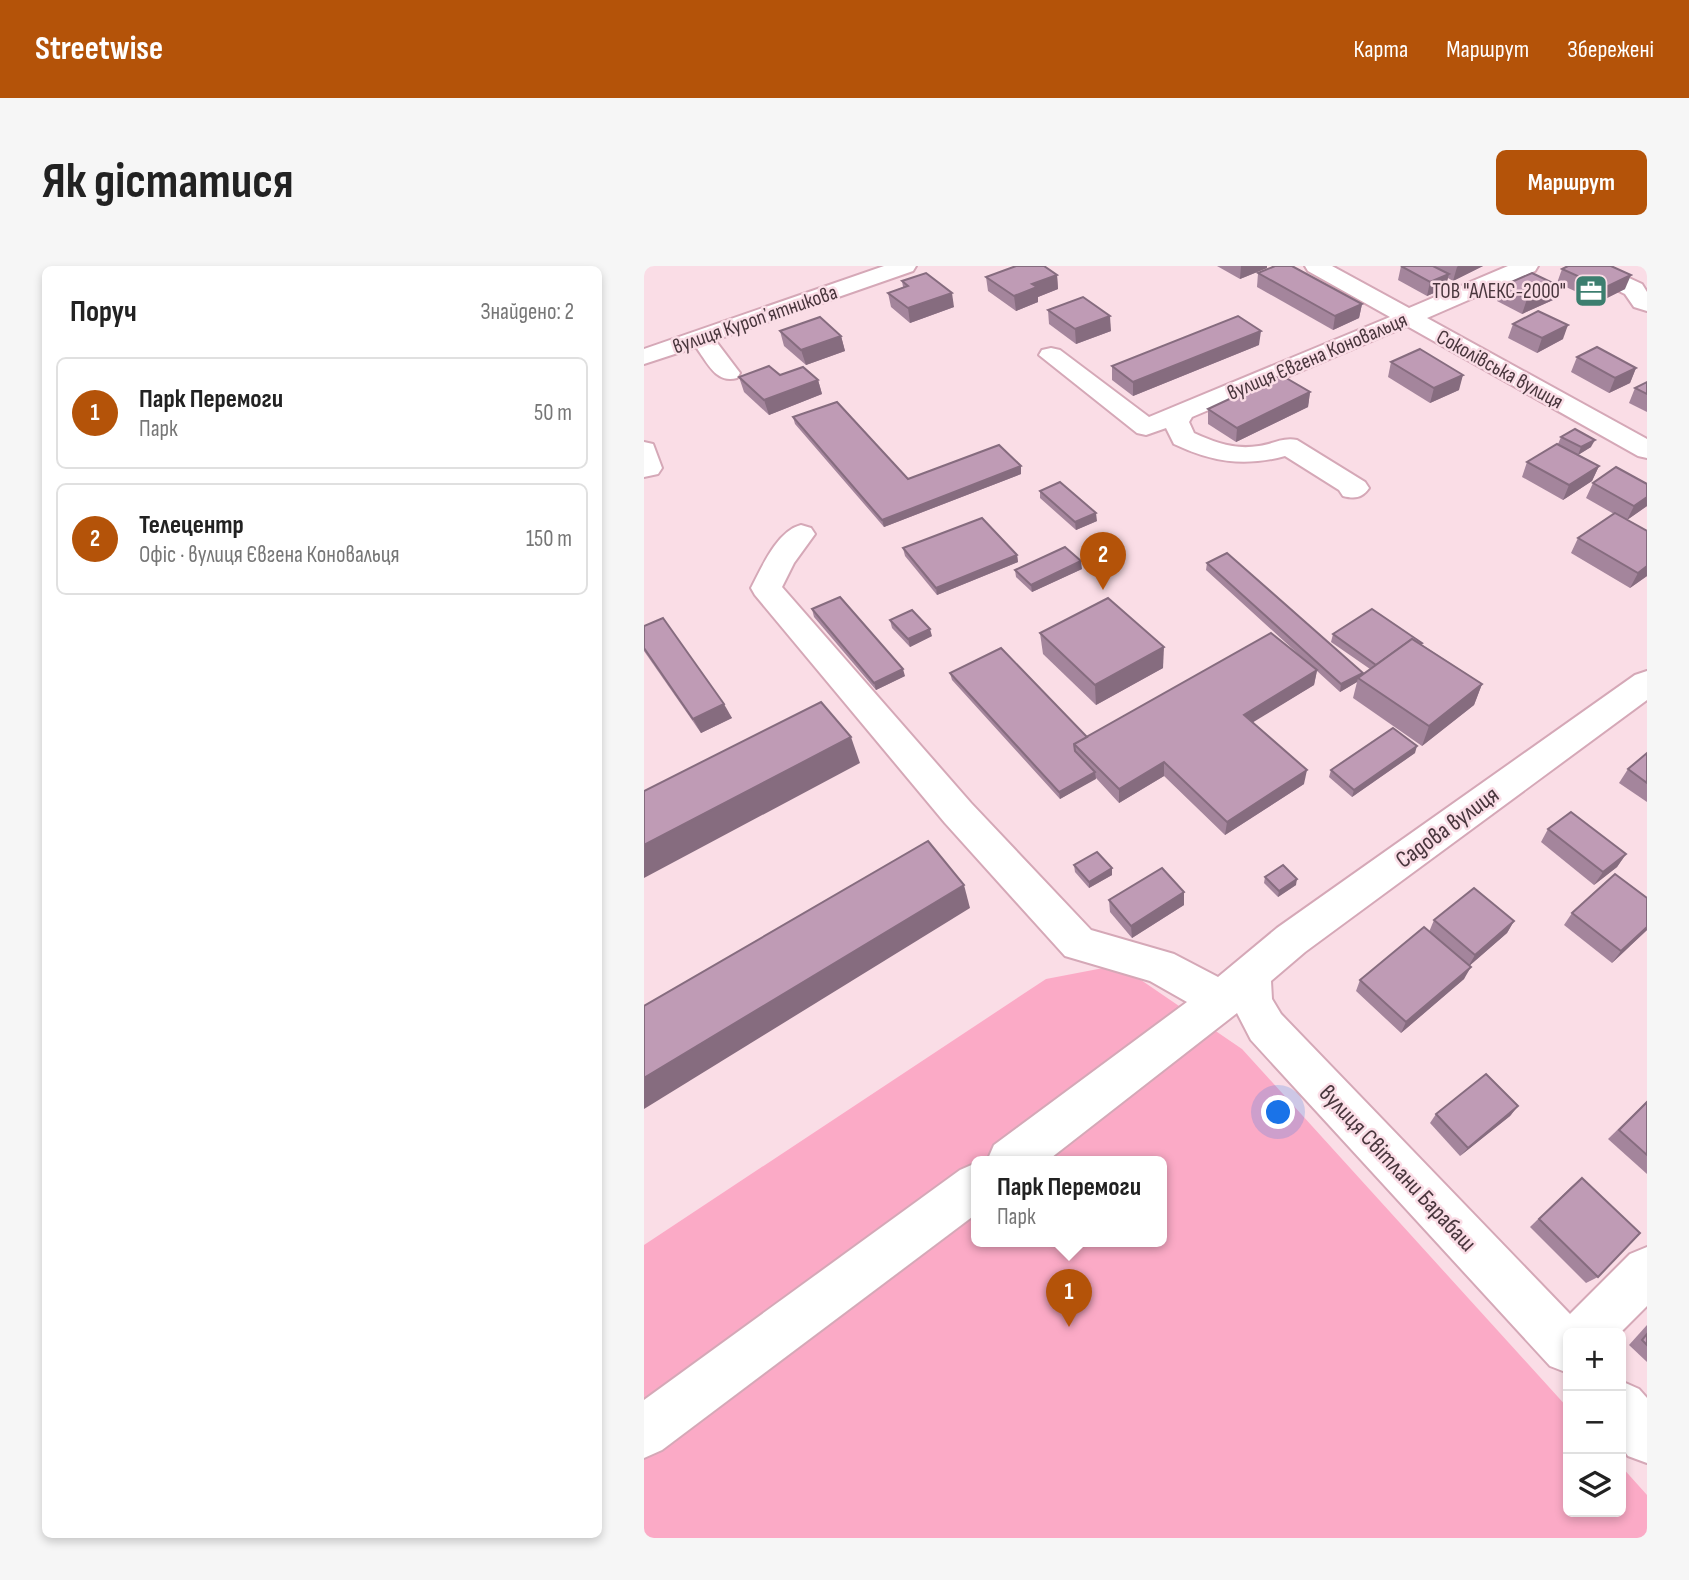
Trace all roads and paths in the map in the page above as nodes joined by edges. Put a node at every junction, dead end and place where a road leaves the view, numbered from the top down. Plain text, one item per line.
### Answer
1 (905, 266) edge
2 (1316, 266) edge
3 (1527, 266) edge
4 (1585, 266) edge
5 (862, 283) junction
6 (883, 297) dead end
7 (1647, 304) edge
8 (1408, 317) junction
9 (702, 339) junction
10 (1051, 355) dead end
11 (644, 357) edge
12 (728, 373) dead end
13 (1182, 413) junction
14 (644, 450) edge
15 (1647, 450) edge
16 (644, 469) edge
17 (1353, 490) dead end
18 (801, 534) dead end
19 (1647, 683) edge
20 (1236, 988) junction
21 (1017, 1156) edge
22 (971, 1190) edge
23 (1647, 1271) edge
24 (1591, 1328) edge
25 (1563, 1343) edge
26 (1626, 1413) edge
27 (644, 1432) edge
28 (1647, 1437) edge

1 - 5 street, вулиця Куропʼятникова
2 - 8 street, Соколівська вулиця
3 - 8 street, вулиця Євгена Коновальця
4 - 7 street
5 - 6 street
5 - 9 street, вулиця Куропʼятникова
8 - 13 street, вулиця Євгена Коновальця
8 - 15 street, Соколівська вулиця
9 - 11 street, вулиця Куропʼятникова
9 - 12 street
10 - 13 street, вулиця Євгена Коновальця
13 - 17 street
14 - 16 street
18 - 20 street
19 - 20 street, Садова вулиця
20 - 21 street, Садова вулиця
20 - 25 street, вулиця Світлани Барабаш
22 - 27 street
23 - 24 street
26 - 28 street

